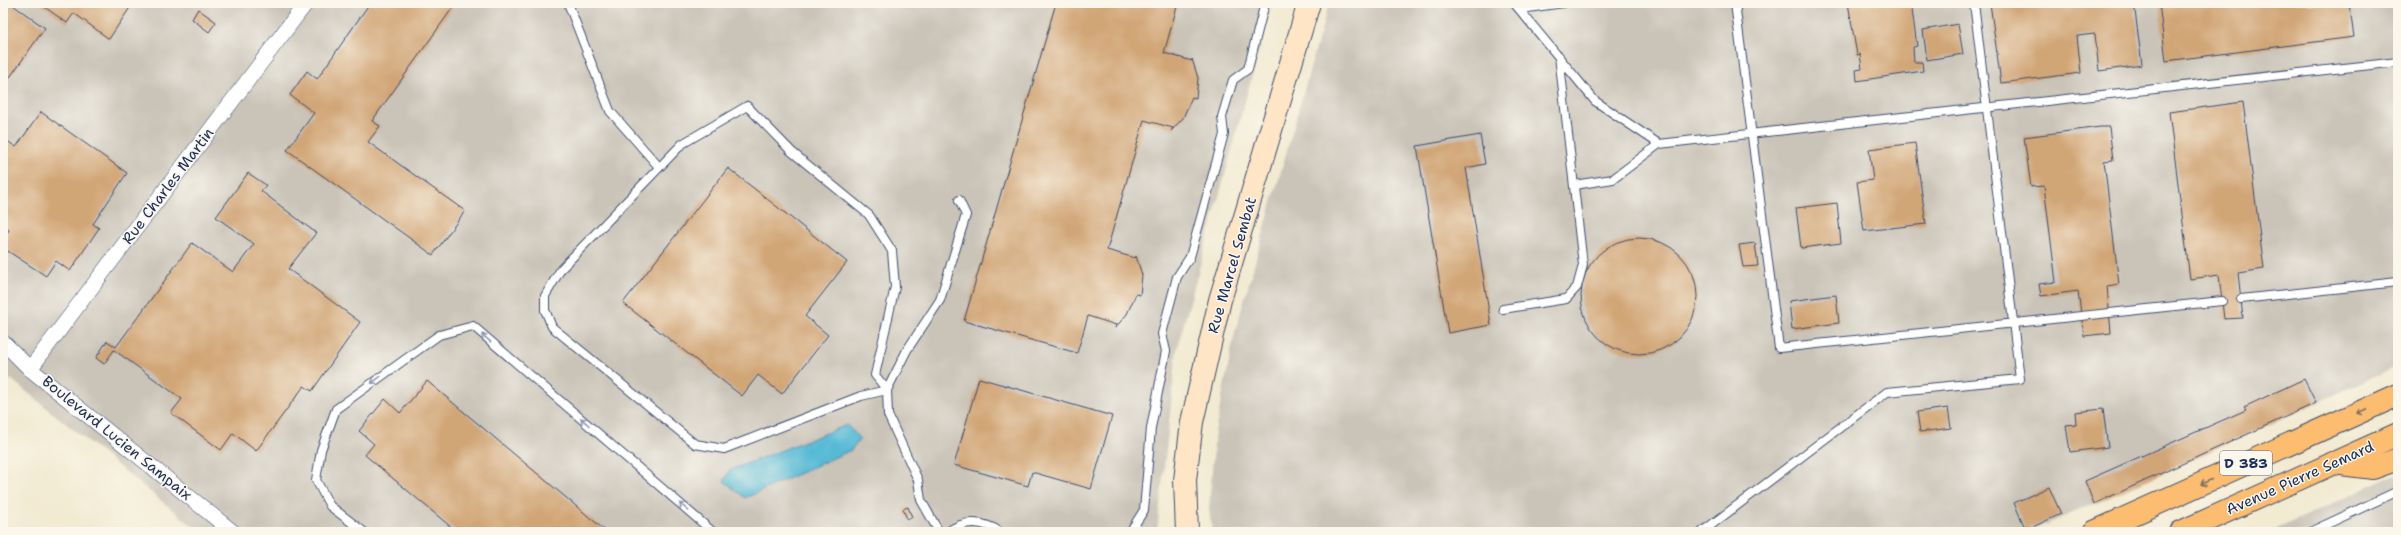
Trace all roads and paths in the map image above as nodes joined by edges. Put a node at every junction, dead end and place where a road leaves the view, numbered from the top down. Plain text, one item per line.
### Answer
1 (306, 3) edge
2 (568, 3) edge
3 (1265, 3) edge
4 (1309, 3) edge
5 (1564, 3) edge
6 (1735, 3) edge
7 (1974, 3) edge
8 (1517, 6) edge
9 (1559, 56) junction
10 (2398, 62) edge
11 (1987, 108) junction
12 (1752, 134) junction
13 (1659, 144) junction
14 (659, 167) junction
15 (1574, 185) junction
16 (959, 200) dead end
17 (2398, 282) edge
18 (2241, 299) dead end
19 (2222, 301) dead end
20 (1503, 309) dead end
21 (2013, 323) junction
22 (3, 342) edge
23 (30, 369) junction
24 (886, 390) junction
25 (2398, 394) edge
26 (2398, 434) edge
27 (2398, 459) edge
28 (2332, 463) junction
29 (2398, 491) edge
30 (233, 532) edge
31 (364, 532) edge
32 (714, 532) edge
33 (939, 532) edge
34 (948, 532) edge
35 (1000, 532) edge
36 (1130, 532) edge
37 (1187, 532) edge
38 (1702, 532) edge
39 (2094, 532) edge
40 (2181, 532) edge
41 (2310, 532) edge

1 - 23 street, Rue Charles Martin
2 - 14 lane
3 - 36 lane
4 - 37 main road, Rue Marcel Sembat
5 - 8 lane
6 - 12 lane
7 - 11 lane
8 - 9 lane
9 - 13 lane
9 - 15 lane
10 - 11 lane
11 - 12 lane
11 - 21 lane
12 - 13 lane
12 - 21 lane
13 - 15 lane
14 - 24 lane
14 - 24 lane
15 - 20 lane
16 - 24 lane
17 - 18 lane
19 - 21 lane
21 - 38 lane
22 - 23 street, Boulevard Lucien Sampaix
23 - 30 street, Boulevard Lucien Sampaix
24 - 33 lane
25 -> 39 highway, D 383
26 - 28 highway, Avenue Pierre Semard / D 383
27 - 28 highway
28 - 40 highway, Avenue Pierre Semard / D 383
29 - 41 lane
32 -> 31 lane
34 - 35 lane

